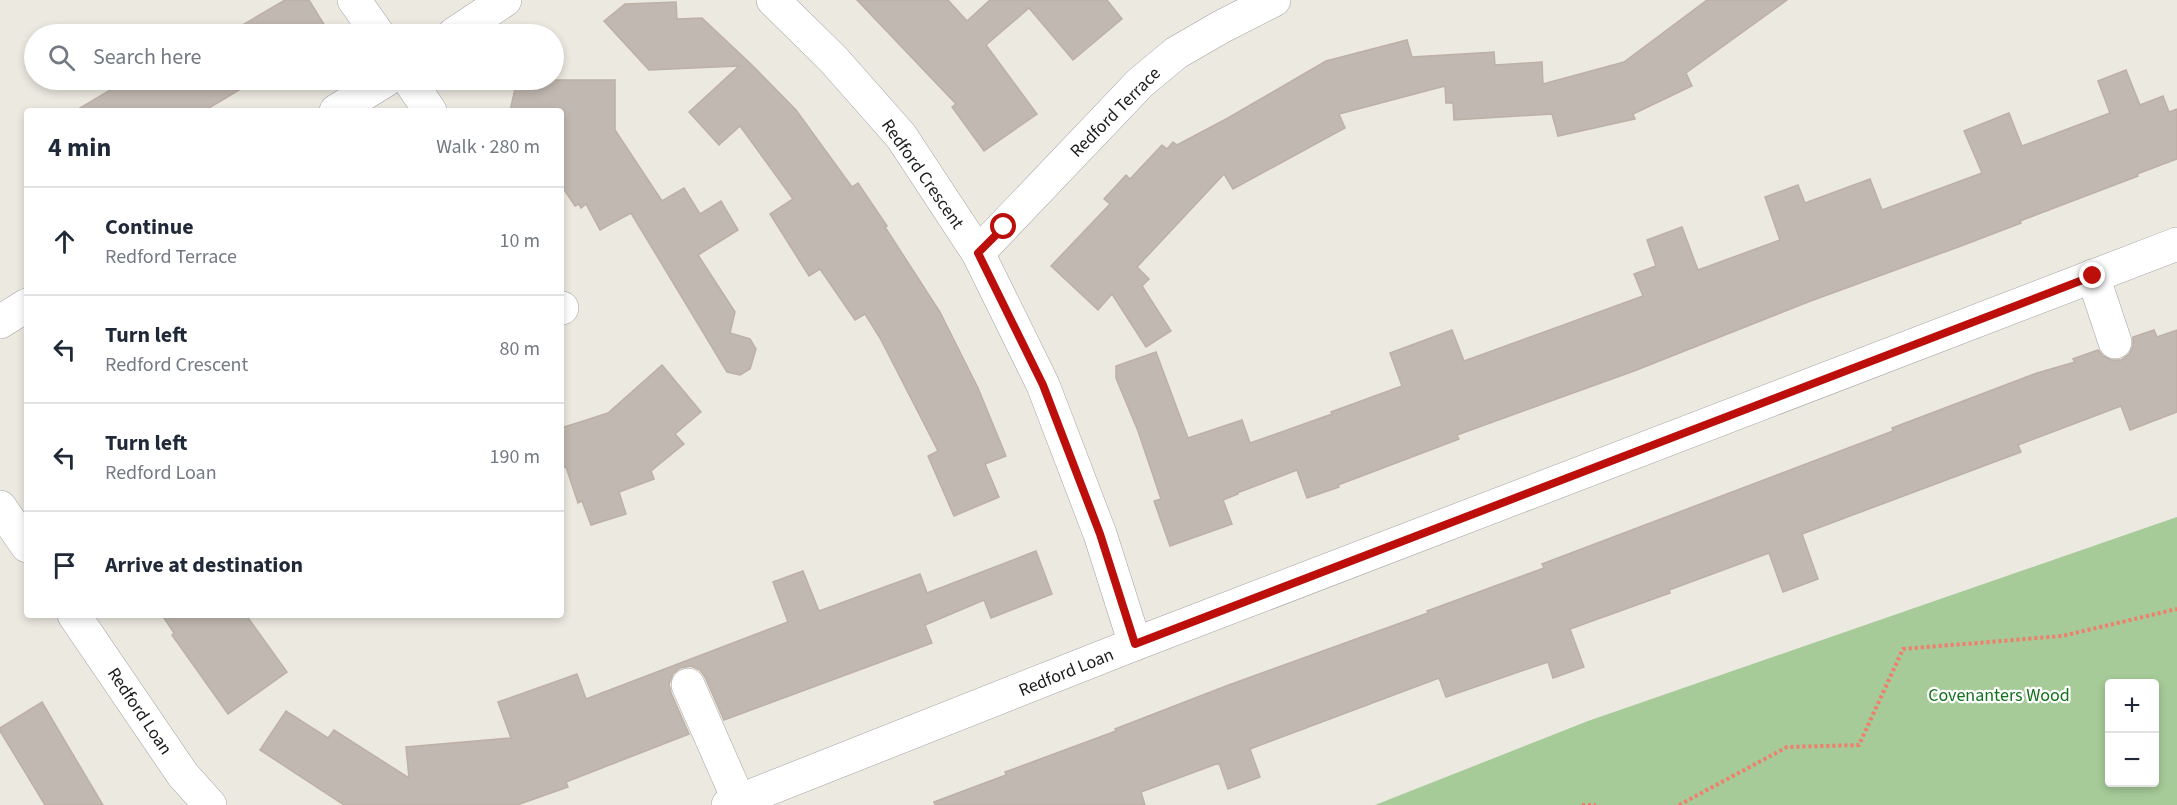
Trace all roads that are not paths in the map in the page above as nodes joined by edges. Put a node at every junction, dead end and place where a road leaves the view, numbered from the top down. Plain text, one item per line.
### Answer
1 (354, 0) edge
2 (505, 0) edge
3 (773, 0) edge
4 (1274, 0) edge
5 (371, 24) edge
6 (469, 24) edge
7 (370, 90) edge
8 (416, 90) edge
9 (341, 108) edge
10 (428, 108) edge
11 (2177, 244) edge
12 (978, 253) junction
13 (2093, 276) junction
14 (24, 307) edge
15 (0, 322) edge
16 (2115, 342) dead end
17 (0, 507) edge
18 (24, 542) edge
19 (76, 618) edge
20 (1135, 644) junction
21 (687, 685) dead end
22 (733, 803) edge
23 (210, 805) edge

1 - 5 street
2 - 6 street
3 - 12 street, Redford Crescent
4 - 12 street, Redford Terrace
7 - 9 street
8 - 10 street
11 - 13 street, Redford Loan
12 - 20 street, Redford Crescent
13 - 16 street
13 - 20 street, Redford Loan
14 - 15 street
17 - 18 street
19 - 23 street, Redford Loan
20 - 22 street, Redford Loan
21 - 22 street

